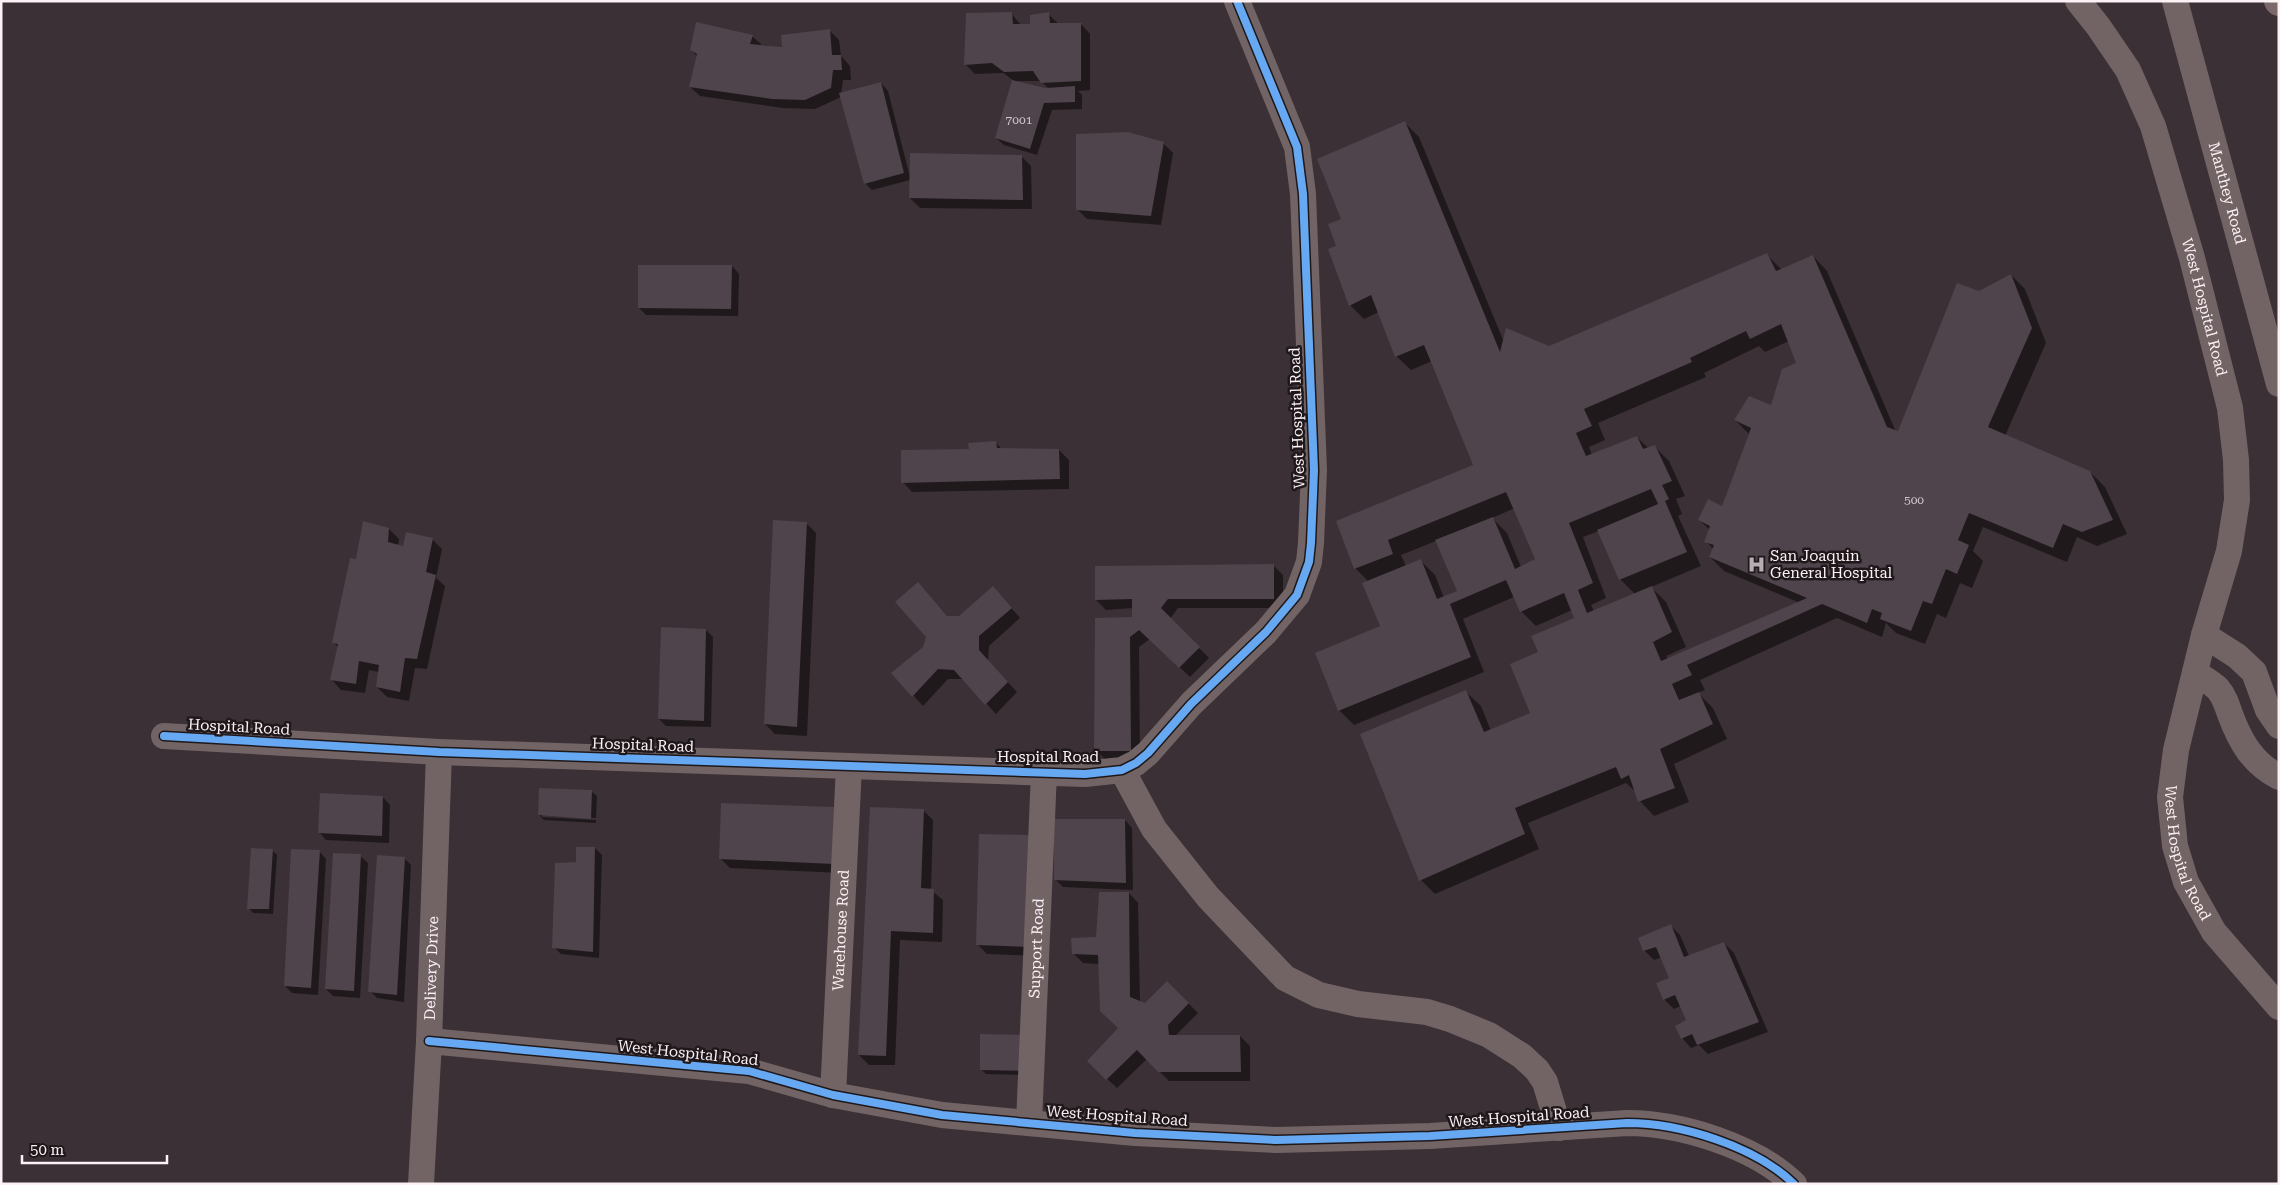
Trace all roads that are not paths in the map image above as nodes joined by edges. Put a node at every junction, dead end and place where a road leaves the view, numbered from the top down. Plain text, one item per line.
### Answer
1 (1237, 1) edge
2 (2078, 1) edge
3 (2175, 1) edge
4 (2279, 384) edge
5 (2204, 635) junction
6 (2195, 673) junction
7 (2279, 726) edge
8 (164, 736) dead end
9 (439, 752) junction
10 (849, 766) junction
11 (1122, 770) junction
12 (1044, 772) junction
13 (2279, 777) edge
14 (2279, 1007) edge
15 (429, 1041) junction
16 (833, 1095) junction
17 (1029, 1123) junction
18 (1559, 1128) junction
19 (421, 1184) edge
20 (1794, 1184) edge

1 - 11 street, West Hospital Road
2 - 5 street, West Hospital Road
3 - 4 street, Manthey Road
5 - 6 street, West Hospital Road
5 - 7 street
6 - 13 street
6 - 14 street, West Hospital Road
8 - 9 street, Hospital Road
9 - 10 street, Hospital Road
9 - 15 street, Delivery Drive
10 - 12 street, Hospital Road
10 - 16 street, Warehouse Road
11 - 12 street, Hospital Road
11 - 18 street, West Hospital Road
12 - 17 street, Support Road
15 - 16 street, West Hospital Road
15 - 19 street, Delivery Drive
16 - 17 street, West Hospital Road
17 - 18 street, West Hospital Road
18 - 20 street, West Hospital Road

